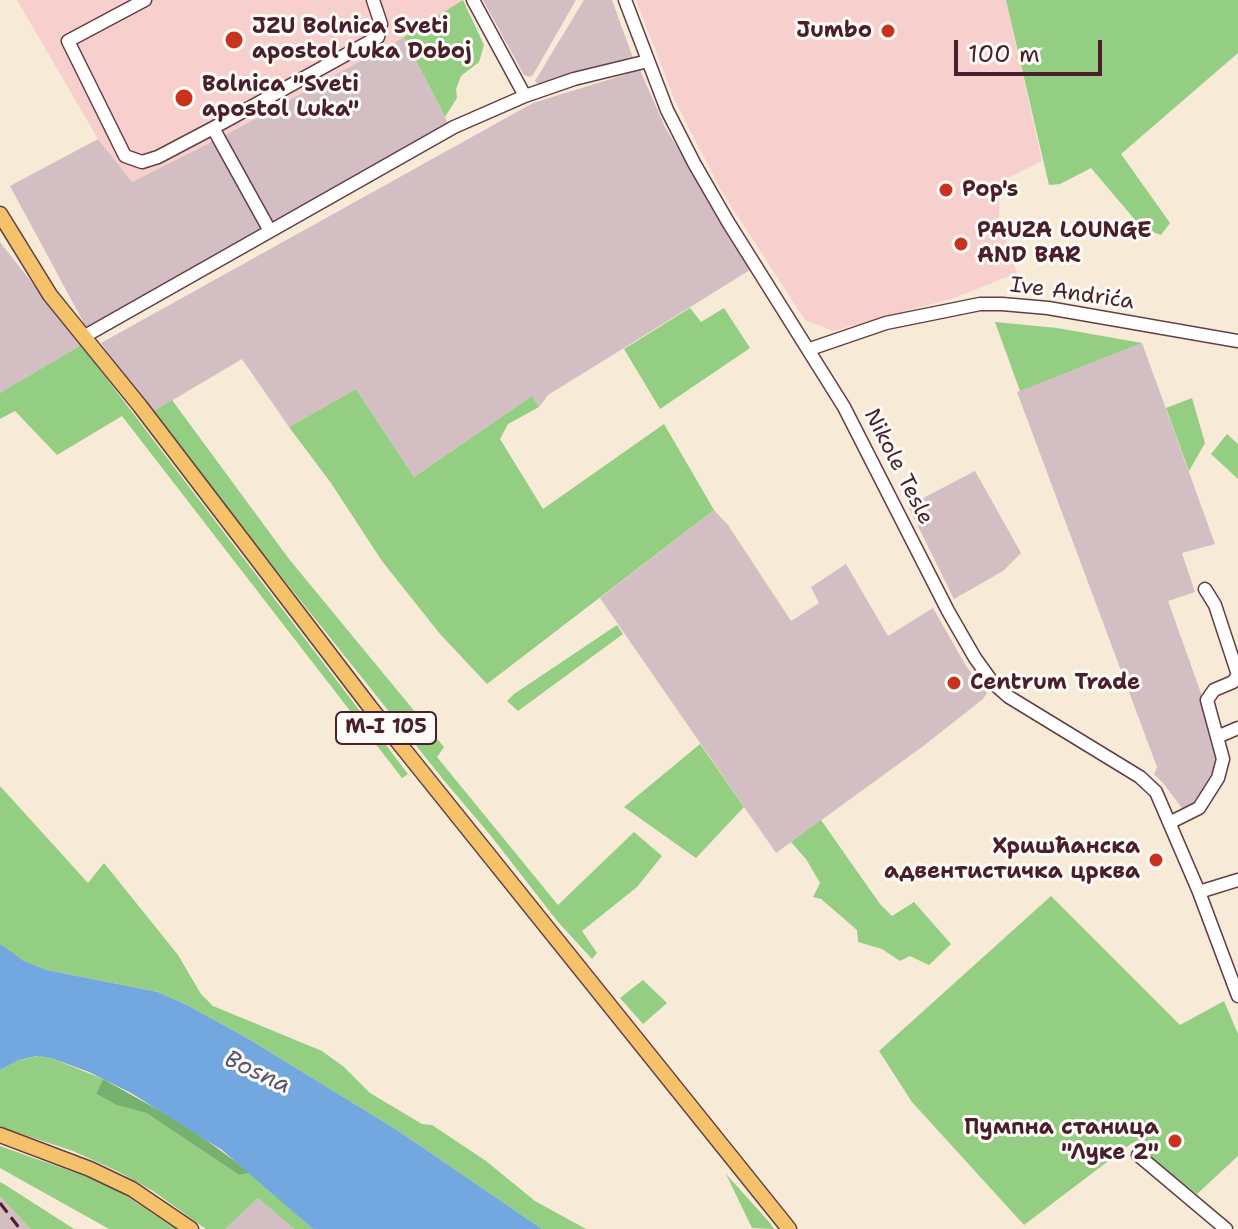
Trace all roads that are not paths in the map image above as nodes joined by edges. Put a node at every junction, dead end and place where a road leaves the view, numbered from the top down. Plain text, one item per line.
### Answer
1 (145, 0) edge
2 (373, 0) edge
3 (473, 0) edge
4 (625, 0) edge
5 (648, 61) junction
6 (525, 96) junction
7 (213, 128) junction
8 (0, 214) edge
9 (270, 231) junction
10 (85, 336) junction
11 (1238, 341) edge
12 (810, 349) junction
13 (1205, 589) dead end
14 (1238, 728) edge
15 (1217, 737) junction
16 (1171, 822) junction
17 (1238, 880) edge
18 (1199, 892) junction
19 (1238, 996) edge
20 (0, 1135) edge
21 (1138, 1155) dead end
22 (191, 1229) edge
23 (789, 1229) edge
24 (1226, 1229) edge

1 - 7 street
2 - 7 street
3 - 6 street
4 - 5 street, Nikole Tesle
5 - 6 street
5 - 12 street, Nikole Tesle
6 - 9 street
7 - 9 street
8 - 10 main road, M-I 105
9 - 10 street
10 - 23 main road, M-I 105
11 - 12 street, Ive Andrića
12 - 16 street, Nikole Tesle
13 - 15 street
14 - 15 street
15 - 16 street
16 - 18 street, Nikole Tesle
17 - 18 street
18 - 19 street, Nikole Tesle
20 - 22 main road
21 - 24 street

